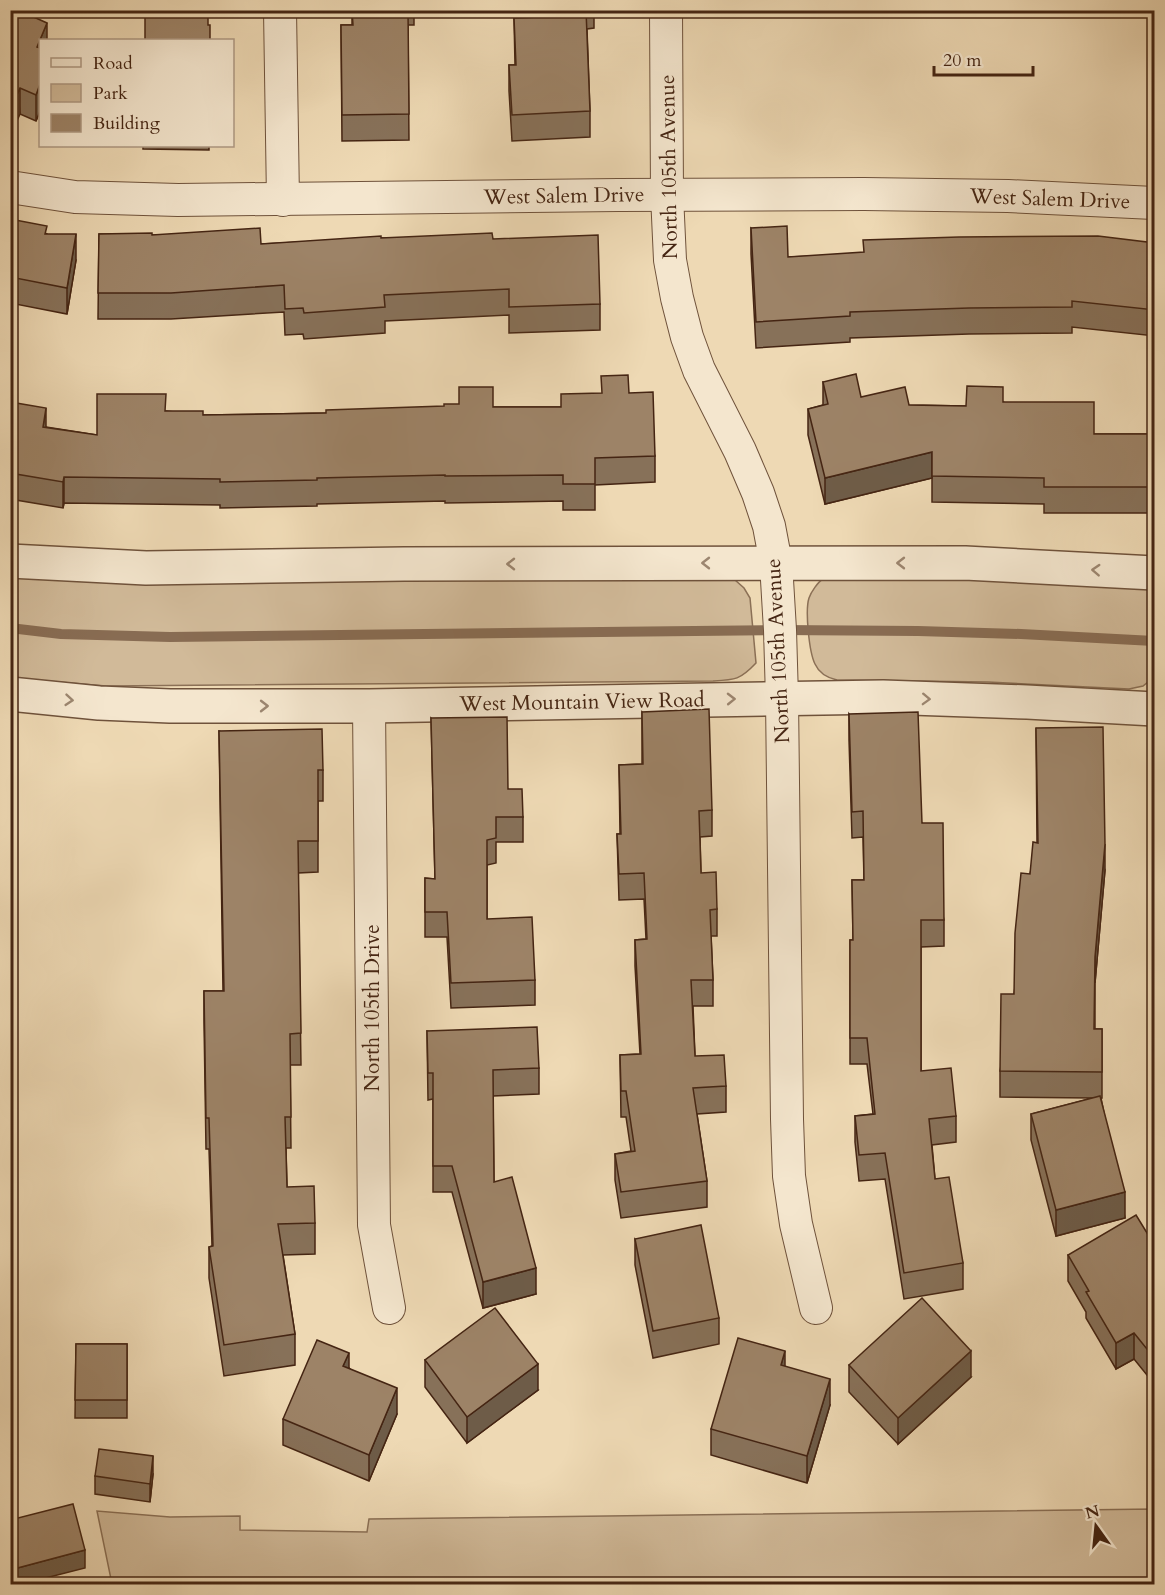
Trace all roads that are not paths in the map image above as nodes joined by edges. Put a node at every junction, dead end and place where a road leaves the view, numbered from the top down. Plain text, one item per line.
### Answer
1 (280, 10) edge
2 (666, 10) edge
3 (10, 187) edge
4 (667, 195) junction
5 (283, 200) junction
6 (1155, 203) edge
7 (10, 561) edge
8 (776, 563) junction
9 (1155, 573) edge
10 (10, 694) edge
11 (782, 698) junction
12 (369, 706) junction
13 (1155, 709) edge
14 (389, 1308) dead end
15 (816, 1308) dead end

1 - 5 street
2 - 4 street, North 105th Avenue
3 - 5 street, West Salem Drive
4 - 5 street, West Salem Drive
4 - 6 street, West Salem Drive
4 - 8 street, North 105th Avenue
8 -> 7 street
9 -> 8 street
8 - 11 street, North 105th Avenue
10 -> 12 street, West Mountain View Road
12 -> 11 street, West Mountain View Road
11 -> 13 street, West Mountain View Road
11 - 15 street, North 105th Avenue
12 - 14 street, North 105th Drive

